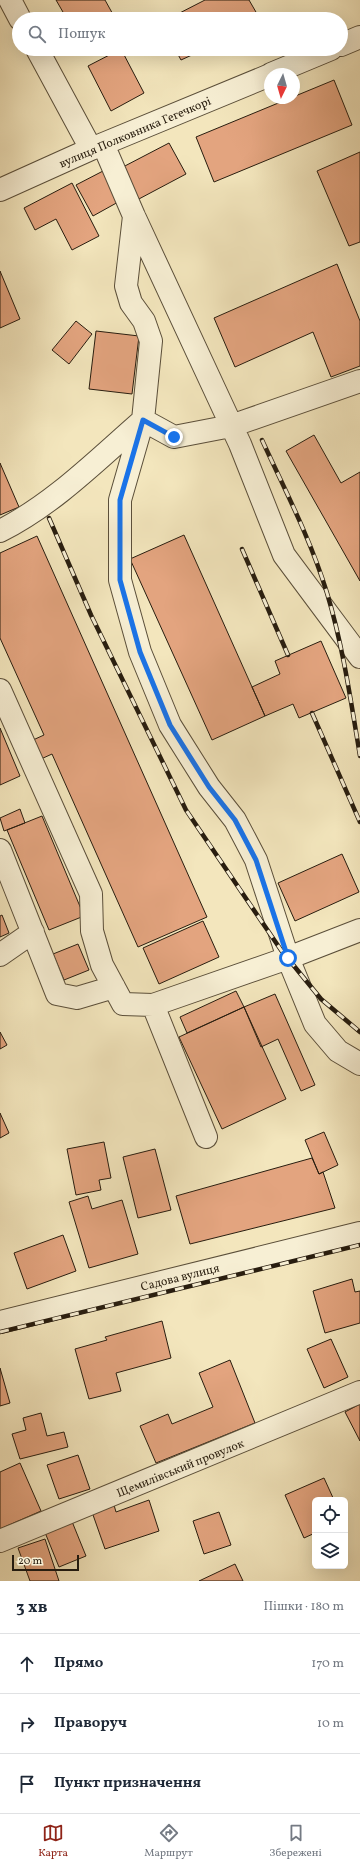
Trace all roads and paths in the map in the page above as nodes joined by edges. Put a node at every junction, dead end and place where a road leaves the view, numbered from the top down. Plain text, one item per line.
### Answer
1 (10, 0) edge
2 (16, 12) edge
3 (360, 37) edge
4 (348, 42) edge
5 (41, 56) edge
6 (314, 56) edge
7 (285, 68) edge
8 (264, 77) edge
9 (97, 147) junction
10 (0, 190) edge
11 (134, 216) junction
12 (360, 381) edge
13 (143, 420) junction
14 (231, 426) junction
15 (0, 531) edge
16 (360, 657) edge
17 (0, 690) edge
18 (0, 850) edge
19 (360, 930) edge
20 (33, 932) junction
21 (0, 955) edge
22 (288, 958) junction
23 (114, 987) junction
24 (153, 1005) junction
25 (360, 1064) edge
26 (206, 1137) dead end
27 (360, 1233) edge
28 (0, 1322) edge
29 (360, 1392) edge
30 (0, 1541) edge

1 - 2 street
3 - 4 street
5 - 9 street
6 - 7 street, вулиця Полковника Гегечкорі
8 - 9 street, вулиця Полковника Гегечкорі
9 - 10 street, вулиця Полковника Гегечкорі
9 - 11 street
11 - 13 street
11 - 14 street
12 - 14 street
13 - 14 street
13 - 15 street
13 - 22 street
14 - 16 street
17 - 23 street
18 - 20 street
19 - 22 street
20 - 21 street
20 - 23 street
22 - 24 street
22 - 25 street
23 - 24 street
24 - 26 street
27 - 28 street, Садова вулиця
29 - 30 street, Щемилівський провулок

